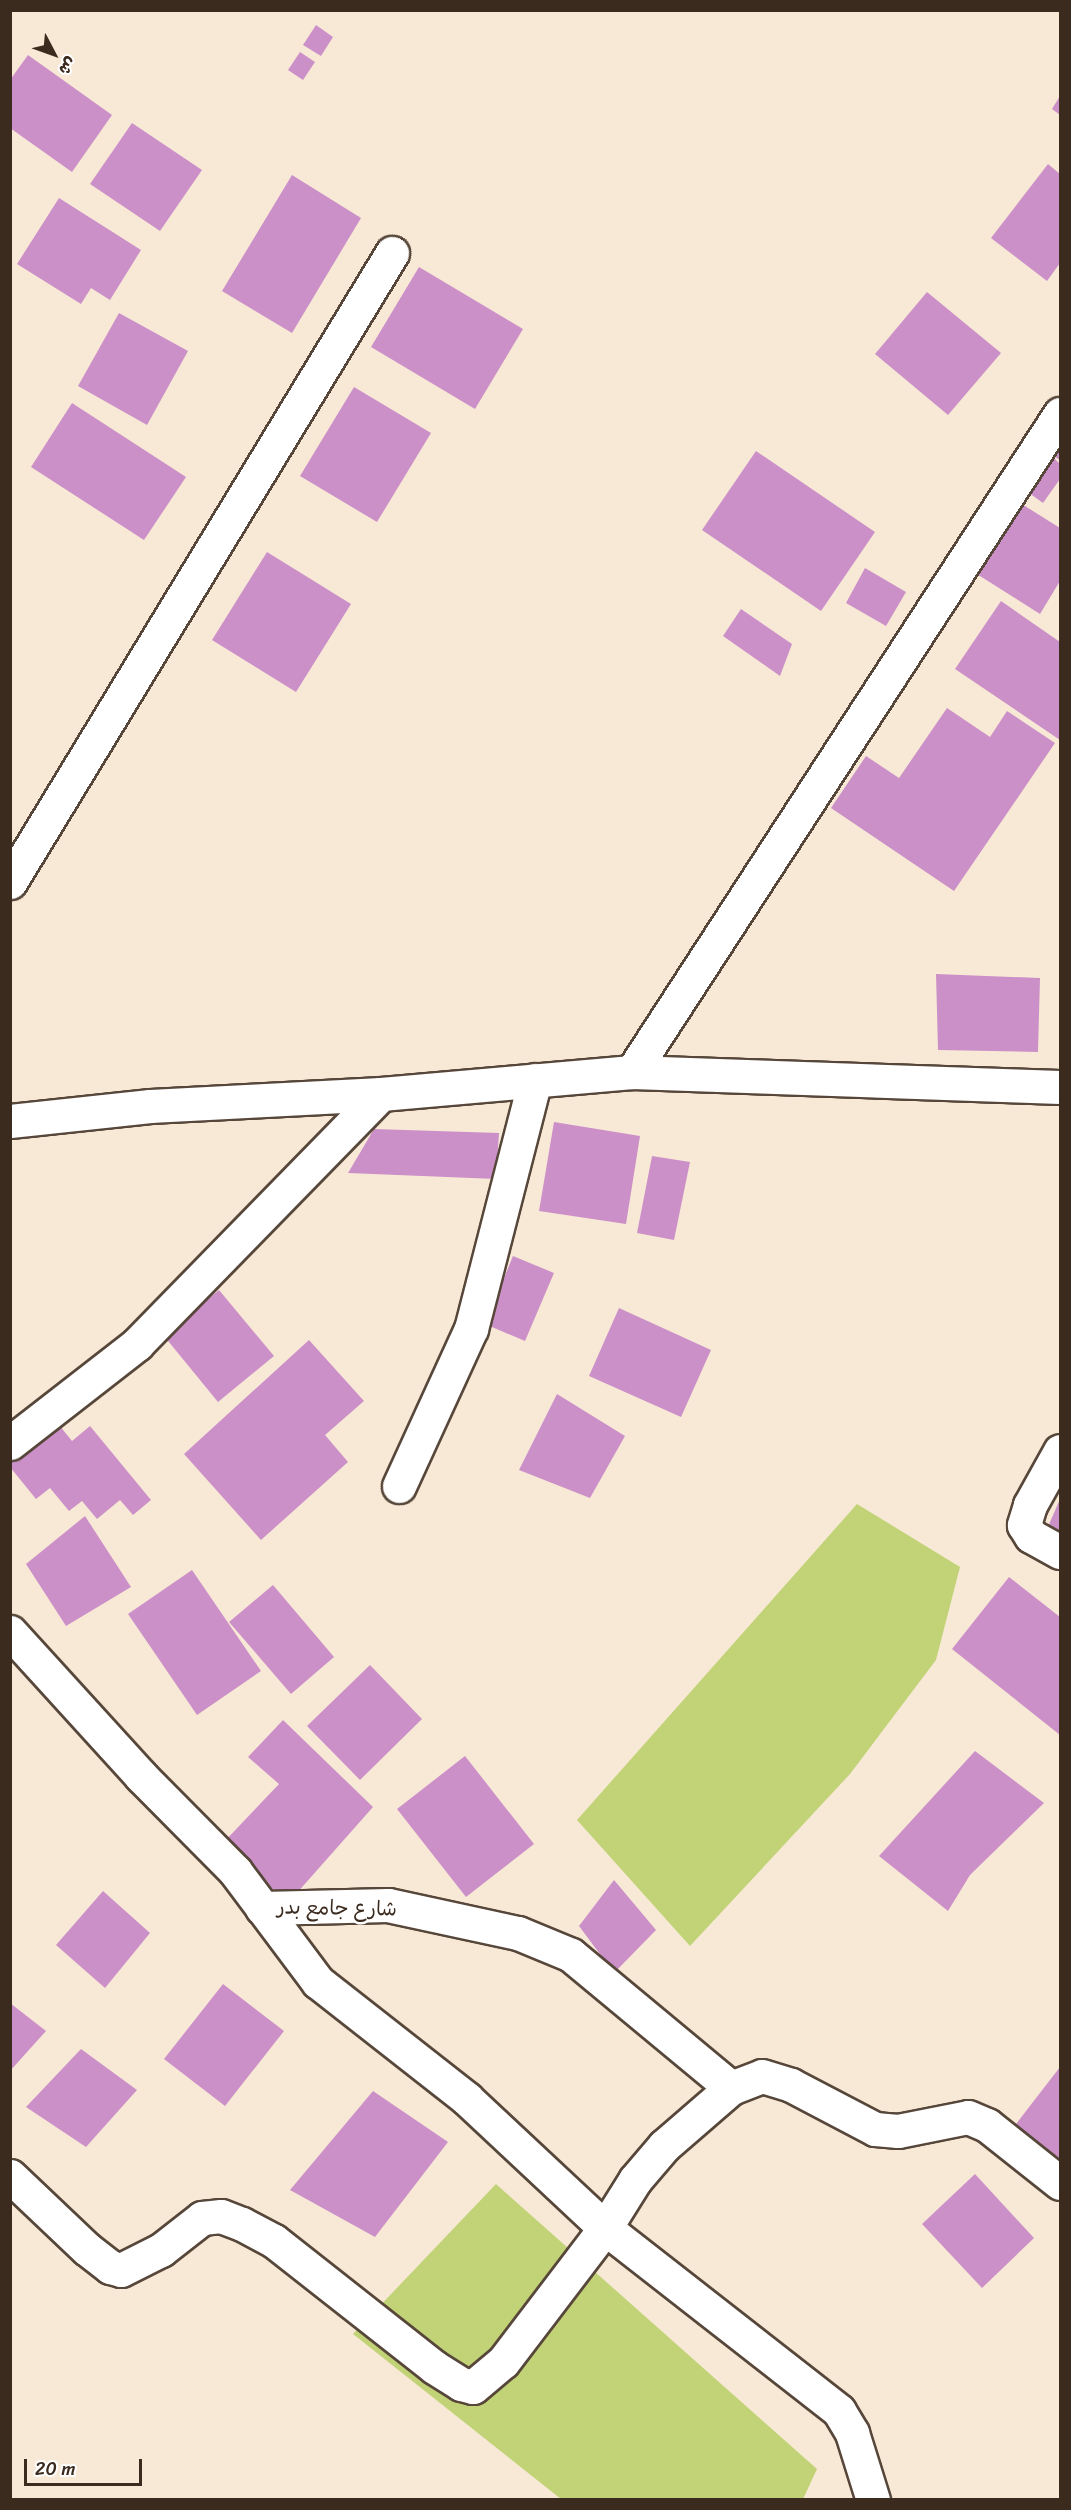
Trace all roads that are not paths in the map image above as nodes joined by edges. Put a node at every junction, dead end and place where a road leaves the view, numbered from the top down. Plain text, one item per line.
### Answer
1 (392, 253) dead end
2 (1060, 414) edge
3 (10, 882) edge
4 (632, 1072) junction
5 (535, 1080) junction
6 (1060, 1087) edge
7 (381, 1094) junction
8 (10, 1121) edge
9 (10, 1443) edge
10 (1060, 1451) edge
11 (399, 1486) dead end
12 (1060, 1552) edge
13 (10, 1632) edge
14 (262, 1908) junction
15 (731, 2088) junction
16 (10, 2176) edge
17 (1060, 2183) edge
18 (605, 2228) junction
19 (873, 2499) edge

1 - 3 street
2 - 4 street
4 - 5 street
4 - 6 street
5 - 7 street
5 - 11 street
7 - 8 street
7 - 9 street
10 - 12 street
13 - 14 street, شارع جامع بدر
14 - 15 street, شارع جامع بدر
14 - 18 street
15 - 17 street
15 - 18 street
16 - 18 street
18 - 19 street

